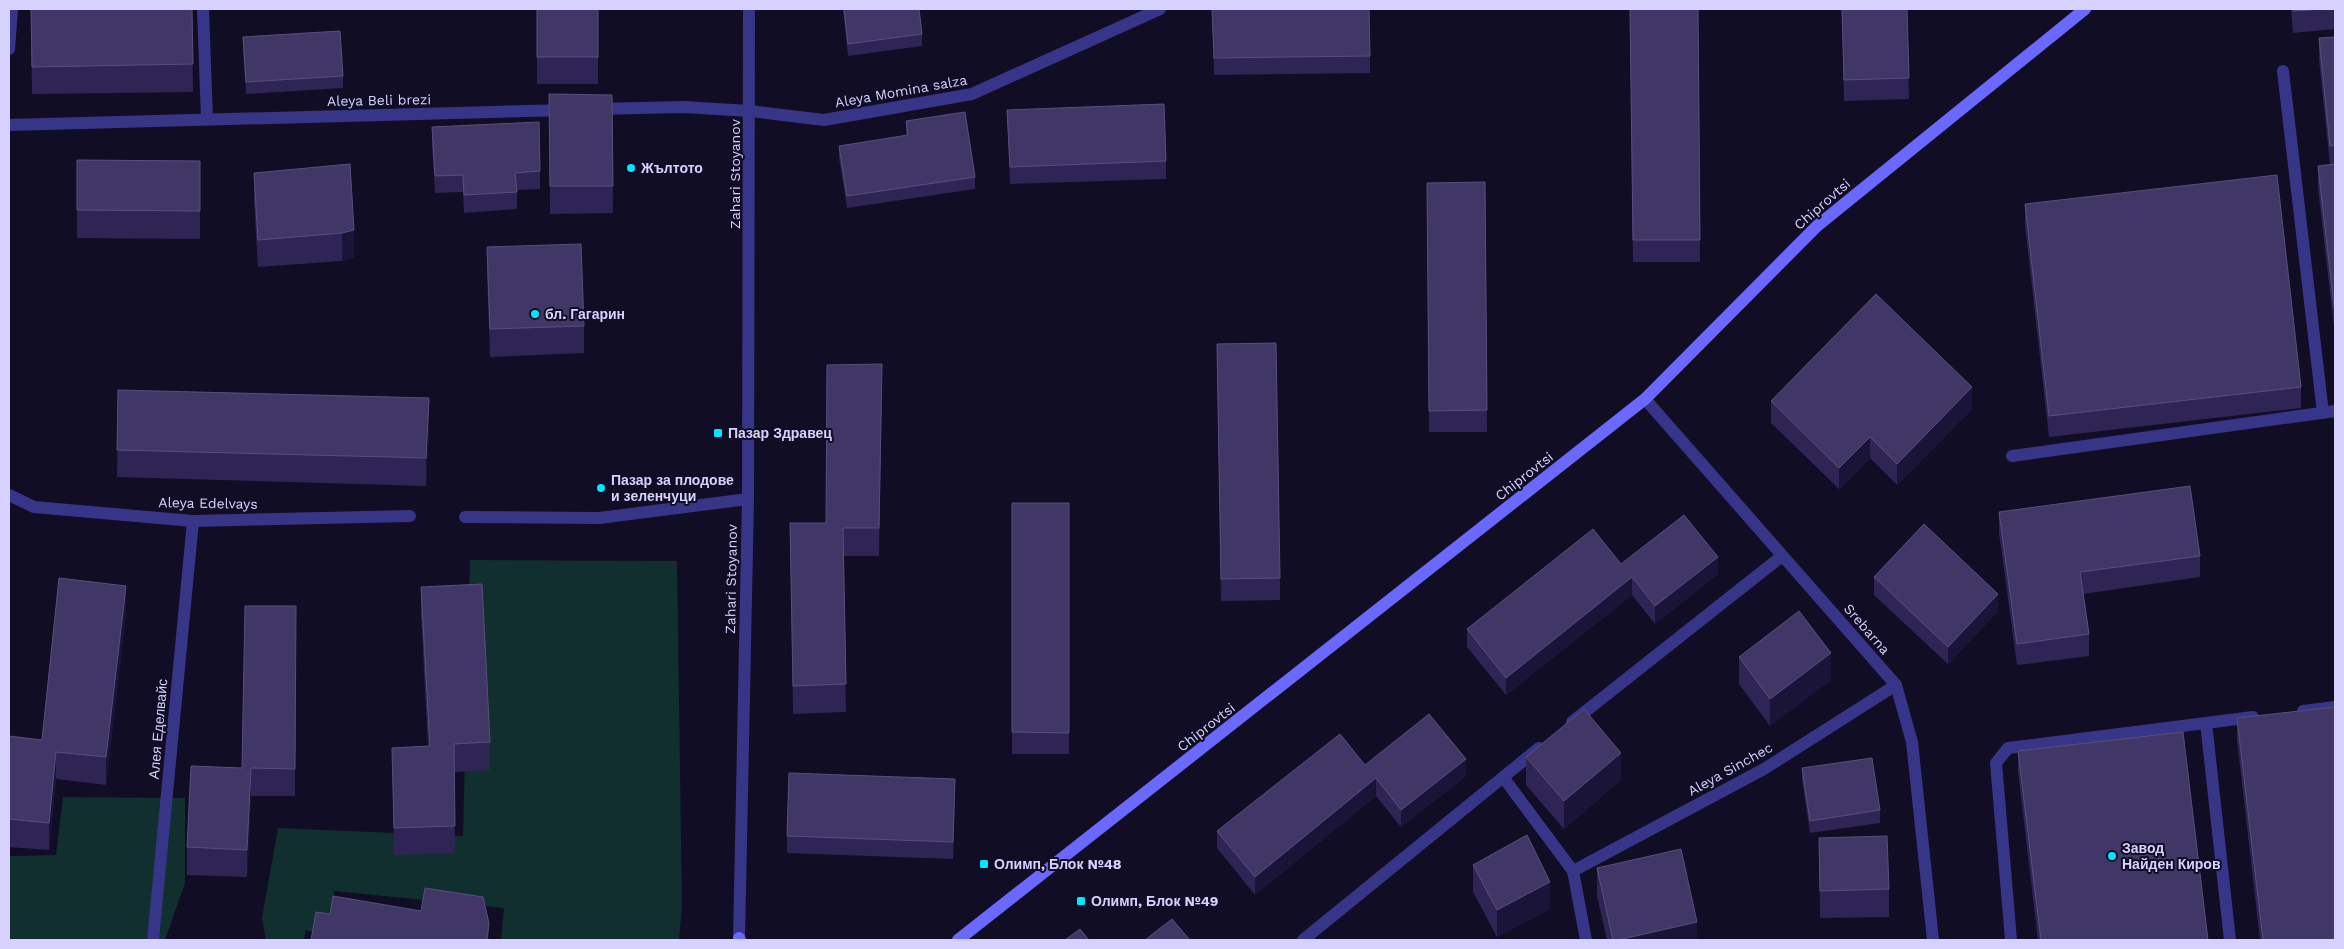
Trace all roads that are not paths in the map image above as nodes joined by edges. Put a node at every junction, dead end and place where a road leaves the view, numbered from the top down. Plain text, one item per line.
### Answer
1 (12, 9) edge
2 (203, 9) edge
3 (749, 9) edge
4 (1160, 9) edge
5 (2082, 10) edge
6 (9, 49) edge
7 (2282, 71) dead end
8 (750, 111) junction
9 (207, 119) junction
10 (9, 125) edge
11 (1645, 399) junction
12 (2329, 412) edge
13 (2012, 456) dead end
14 (9, 496) edge
15 (748, 499) junction
16 (410, 516) dead end
17 (465, 517) dead end
18 (193, 521) junction
19 (1782, 556) junction
20 (1896, 685) junction
21 (2335, 707) edge
22 (2289, 713) edge
23 (2262, 716) edge
24 (2206, 723) junction
25 (1565, 728) edge
26 (1550, 740) edge
27 (1503, 777) junction
28 (1573, 871) junction
29 (739, 939) edge
30 (153, 940) edge
31 (958, 940) edge
32 (1303, 940) edge
33 (1586, 940) edge
34 (1933, 940) edge
35 (2012, 940) edge
36 (2230, 940) edge

1 - 6 street
2 - 9 street
3 - 8 street, Zahari Stoyanov
4 - 8 street, Aleya Momina salza
5 - 11 main road, Chiprovtsi
7 - 12 street
8 - 9 street, Aleya Beli brezi
8 - 15 street, Zahari Stoyanov
9 - 10 street, Aleya Beli brezi
11 - 19 street, Srebarna
11 - 31 main road, Chiprovtsi
12 - 13 street
14 - 18 street, Aleya Edelvays
15 - 17 street
15 - 29 street, Zahari Stoyanov
16 - 18 street, Aleya Edelvays
18 - 30 street, Алея Еделвайс
19 - 20 street, Srebarna
19 - 25 street
20 - 28 street, Aleya Sinchec
20 - 34 street, Srebarna
21 - 22 street
23 - 24 street
24 - 35 street
24 - 36 street
26 - 27 street
27 - 28 street
27 - 32 street
28 - 33 street

